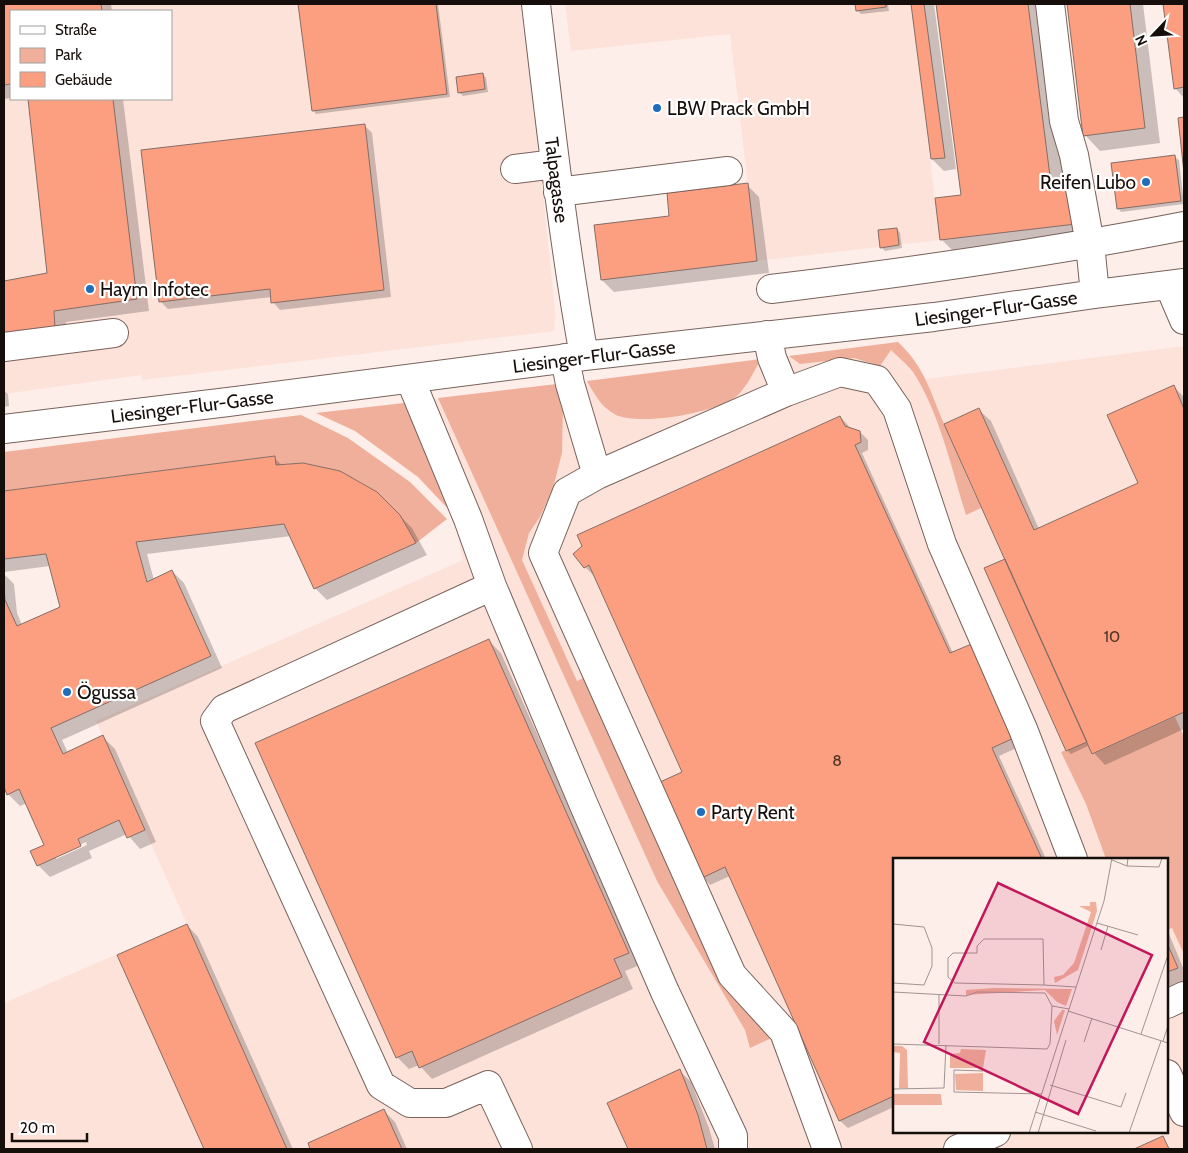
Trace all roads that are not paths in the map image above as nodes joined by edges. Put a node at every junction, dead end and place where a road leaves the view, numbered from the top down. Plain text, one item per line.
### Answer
1 (536, 4) edge
2 (1050, 4) edge
3 (555, 164) junction
4 (515, 169) dead end
5 (728, 171) dead end
6 (558, 192) junction
7 (1184, 226) edge
8 (1090, 244) junction
9 (1176, 284) edge
10 (771, 290) dead end
11 (1095, 294) junction
12 (1184, 320) edge
13 (114, 333) dead end
14 (767, 335) junction
15 (4, 347) edge
16 (575, 357) junction
17 (410, 378) junction
18 (786, 392) junction
19 (4, 429) edge
20 (597, 475) junction
21 (492, 586) junction
22 (1073, 858) edge
23 (1184, 996) edge
24 (1168, 1004) edge
25 (1168, 1076) edge
26 (1184, 1112) edge
27 (994, 1133) edge
28 (518, 1149) edge
29 (733, 1149) edge
30 (827, 1149) edge
31 (958, 1149) edge

1 - 3 street, Talpagasse
2 - 8 street
3 - 4 street
3 - 6 street, Talpagasse
5 - 6 street
6 - 16 street, Talpagasse
7 - 8 street
8 - 10 street
8 - 11 street
9 - 11 street, Liesinger-Flur-Gasse
9 - 12 street
11 - 14 street, Liesinger-Flur-Gasse
13 - 15 street
14 - 16 street, Liesinger-Flur-Gasse
14 - 18 street
16 - 17 street, Liesinger-Flur-Gasse
16 - 20 street, Talpagasse
17 - 19 street, Liesinger-Flur-Gasse
17 - 21 street
18 - 20 street
18 - 22 street
20 - 30 street
21 - 28 street
21 - 29 street
23 - 24 street
25 - 26 street
27 - 31 street

